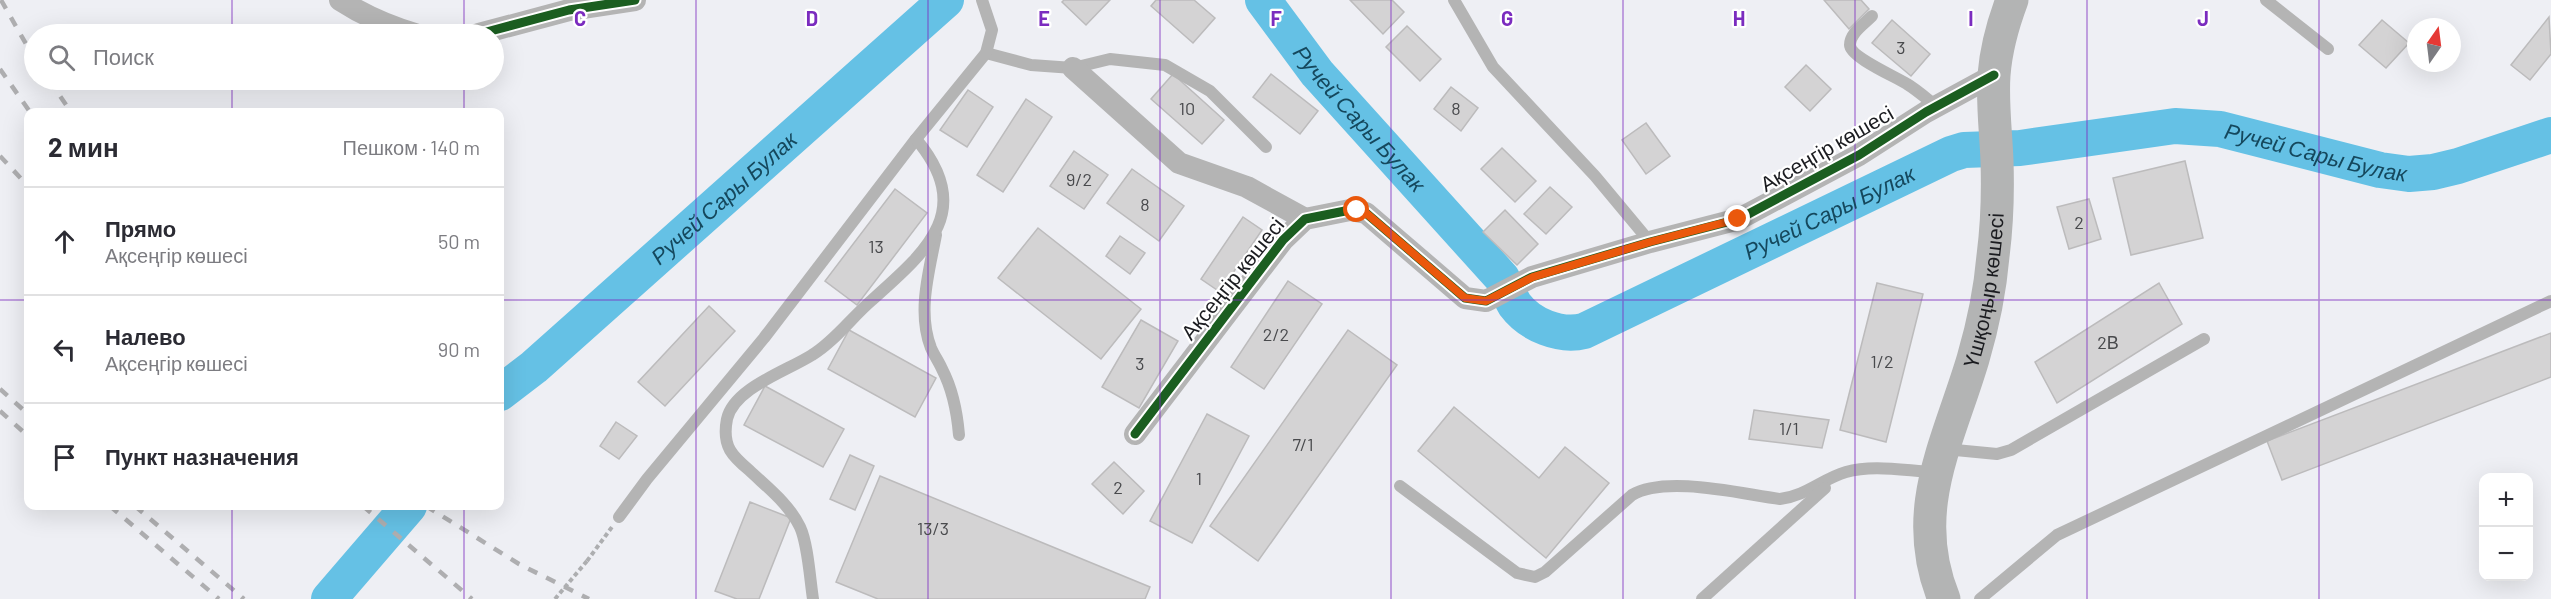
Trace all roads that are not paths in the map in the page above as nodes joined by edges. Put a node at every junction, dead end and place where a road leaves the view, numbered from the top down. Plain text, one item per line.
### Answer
1 (340, 0) edge
2 (635, 0) edge
3 (982, 0) edge
4 (1454, 0) edge
5 (2012, 0) edge
6 (2266, 0) edge
7 (1872, 16) dead end
8 (384, 24) edge
9 (504, 27) edge
10 (2328, 49) dead end
11 (986, 53) junction
12 (1073, 68) junction
13 (1994, 75) junction
14 (1936, 106) junction
15 (916, 139) junction
16 (1266, 147) dead end
17 (1305, 219) junction
18 (937, 231) junction
19 (1650, 242) junction
20 (2551, 301) edge
21 (2204, 339) dead end
22 (1135, 434) dead end
23 (959, 435) dead end
24 (1940, 461) junction
25 (1842, 473) junction
26 (1400, 486) dead end
27 (619, 517) road end
28 (1939, 587) edge
29 (813, 599) edge
30 (1702, 599) edge
31 (1980, 599) edge

1 - 8 street
2 - 9 street
3 - 11 lane
4 - 19 lane
5 - 13 main road, Үшқоңыр көшесі
6 - 10 lane
7 - 14 lane
11 - 12 lane
11 - 15 lane
12 - 16 lane
12 - 17 street
13 - 14 street, Ақсеңгір көшесі
13 - 24 main road, Үшқоңыр көшесі
14 - 19 street, Ақсеңгір көшесі
15 - 18 lane
15 - 27 lane
17 - 19 street, Ақсеңгір көшесі
17 - 22 street, Ақсеңгір көшесі
18 - 23 lane
18 - 29 lane
20 - 31 lane
21 - 24 lane
24 - 25 lane
24 - 28 main road, Үшқоңыр көшесі
25 - 26 lane
25 - 30 lane

